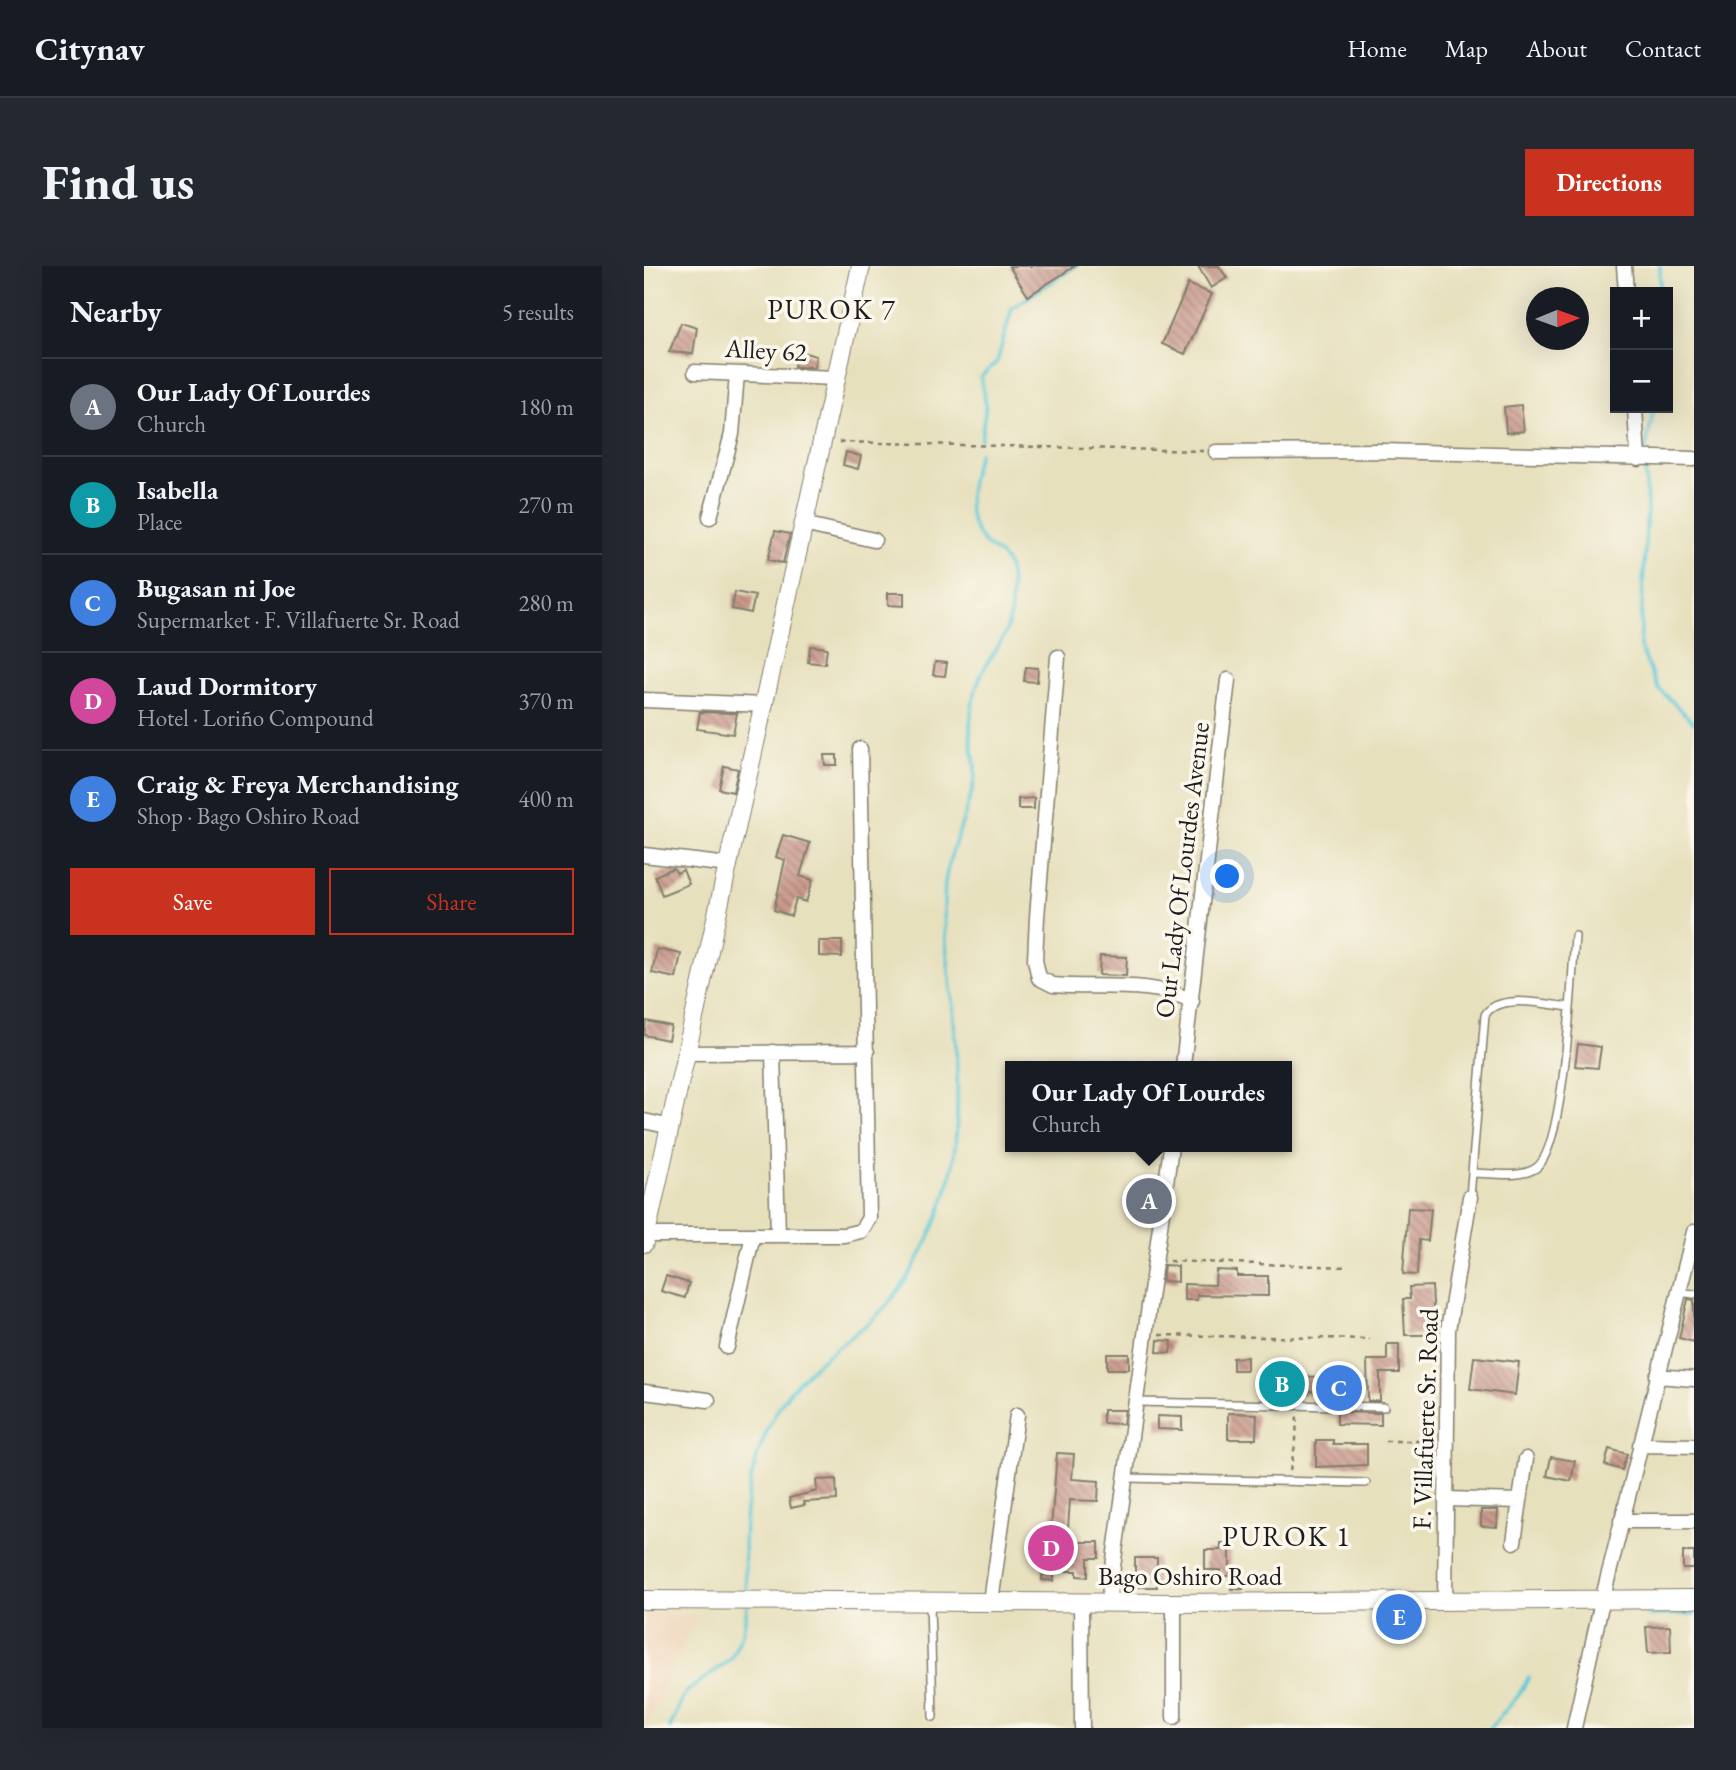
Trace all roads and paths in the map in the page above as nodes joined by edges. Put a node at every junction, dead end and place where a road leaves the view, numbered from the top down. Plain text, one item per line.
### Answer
1 (861, 266) edge
2 (1624, 266) edge
3 (1626, 287) edge
4 (695, 372) dead end
5 (737, 374) junction
6 (835, 378) junction
7 (1635, 413) edge
8 (821, 441) junction
9 (1216, 452) joint
10 (1638, 459) junction
11 (1694, 459) edge
12 (710, 517) dead end
13 (803, 524) junction
14 (874, 540) dead end
15 (1058, 657) dead end
16 (1228, 680) dead end
17 (644, 699) edge
18 (765, 705) junction
19 (860, 749) dead end
20 (644, 855) edge
21 (729, 865) junction
22 (1575, 936) dead end
23 (1192, 1001) junction
24 (1570, 1007) junction
25 (773, 1052) junction
26 (867, 1052) junction
27 (688, 1053) junction
28 (1183, 1061) edge
29 (644, 1121) edge
30 (671, 1127) junction
31 (1170, 1152) edge
32 (1472, 1173) junction
33 (1470, 1197) joint
34 (1694, 1232) edge
35 (753, 1235) junction
36 (778, 1235) junction
37 (645, 1239) edge
38 (1155, 1260) junction
39 (1348, 1267) dead end
40 (1677, 1292) junction
41 (1694, 1294) edge
42 (1145, 1334) junction
43 (1370, 1339) dead end
44 (727, 1347) dead end
45 (1657, 1376) junction
46 (1694, 1379) edge
47 (644, 1392) edge
48 (708, 1400) dead end
49 (1136, 1402) junction
50 (1296, 1405) junction
51 (1384, 1407) dead end
52 (1017, 1415) dead end
53 (1384, 1441) dead end
54 (1447, 1441) junction
55 (1640, 1445) junction
56 (1694, 1447) edge
57 (1526, 1459) dead end
58 (1125, 1478) junction
59 (1287, 1481) junction
60 (1366, 1483) dead end
61 (1446, 1499) junction
62 (1520, 1501) junction
63 (1621, 1521) junction
64 (1694, 1521) edge
65 (1514, 1542) dead end
66 (1694, 1599) edge
67 (644, 1600) edge
68 (1602, 1601) junction
69 (930, 1602) junction
70 (990, 1602) junction
71 (1445, 1602) junction
72 (1081, 1603) junction
73 (1108, 1603) junction
74 (1174, 1603) junction
75 (933, 1717) dead end
76 (1174, 1717) dead end
77 (1082, 1728) edge
78 (1574, 1728) edge

1 - 6 street
2 - 3 street
4 - 5 street, Alley 62
5 - 6 street, Alley 62
5 - 12 street
6 - 8 street
7 - 10 street
8 - 9 path
8 - 13 street
9 - 10 street
10 - 11 street
13 - 14 street
13 - 18 street
15 - 23 street
16 - 23 street, Our Lady Of Lourdes Avenue
17 - 18 street
18 - 21 street
19 - 26 street
20 - 21 street
21 - 27 street
22 - 24 lane
23 - 28 street, Our Lady Of Lourdes Avenue
24 - 32 lane
24 - 32 lane
25 - 26 street
25 - 27 street
25 - 36 street
26 - 36 street
27 - 30 street
29 - 30 street
30 - 37 street
31 - 38 street
32 - 33 lane
33 - 54 street, F. Villafuerte Sr. Road
34 - 40 street
35 - 36 street
35 - 37 street
35 - 44 street
38 - 39 path
38 - 42 street
40 - 41 lane
40 - 45 street
42 - 43 path
42 - 49 street
45 - 46 street
45 - 55 street
47 - 48 street
49 - 50 lane
49 - 58 street
50 - 51 lane
50 - 59 path
52 - 70 street
53 - 54 path
54 - 61 street, F. Villafuerte Sr. Road
55 - 56 street
55 - 63 street
57 - 62 street
58 - 59 lane
58 - 73 street
59 - 60 lane
61 - 62 street
61 - 71 street, F. Villafuerte Sr. Road
62 - 65 street
63 - 64 street
63 - 68 street
66 - 68 street, Bago Oshiro Road
67 - 69 street, Bago Oshiro Road
68 - 71 street, Bago Oshiro Road
68 - 78 street
69 - 70 street, Bago Oshiro Road
69 - 75 lane
70 - 72 street, Bago Oshiro Road
71 - 74 street, Bago Oshiro Road
72 - 73 street, Bago Oshiro Road
72 - 77 street
73 - 74 street, Bago Oshiro Road
74 - 76 street

